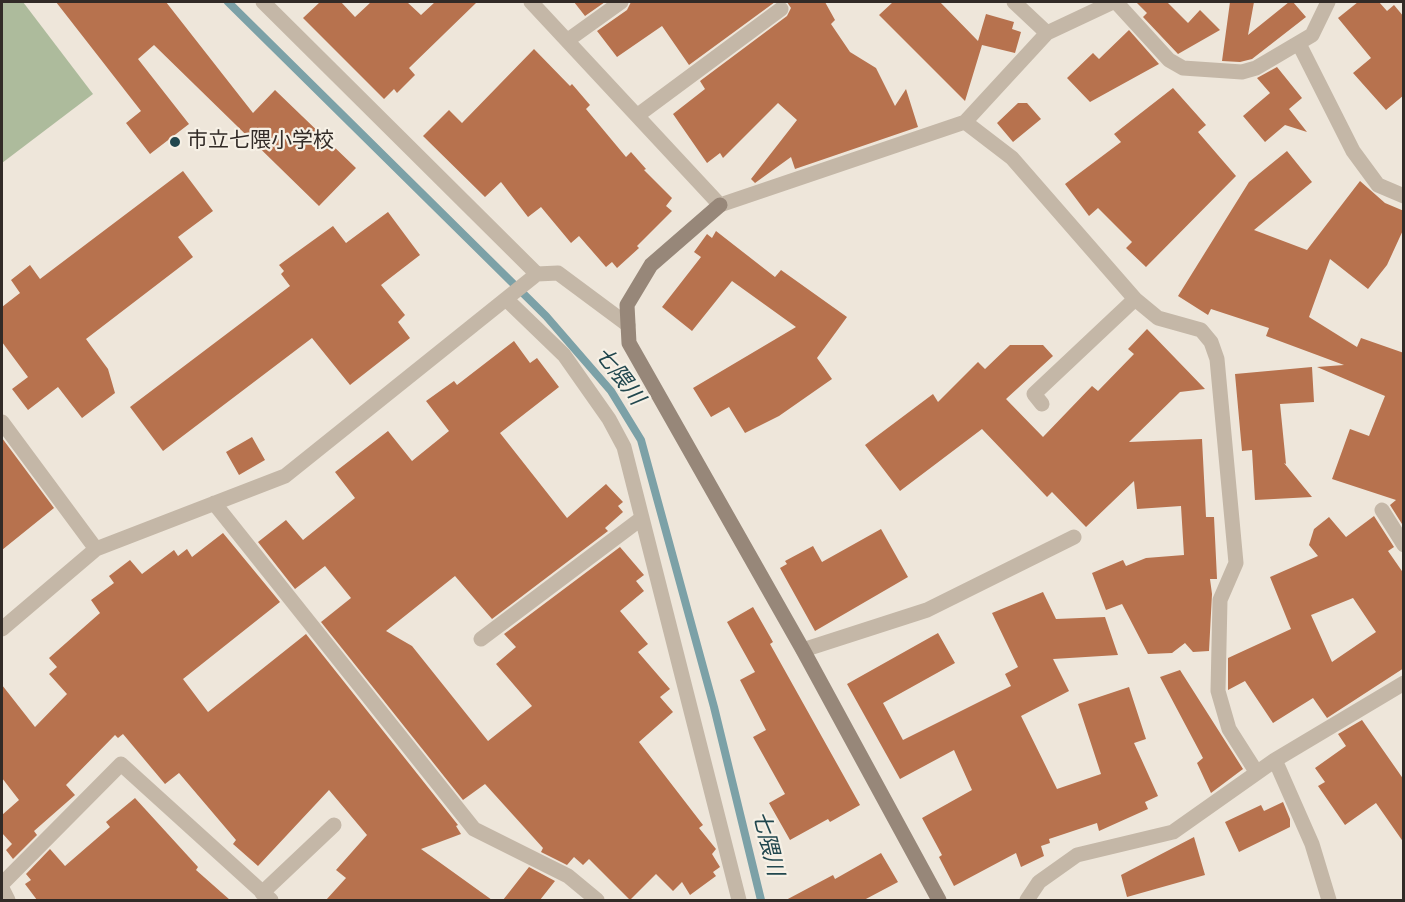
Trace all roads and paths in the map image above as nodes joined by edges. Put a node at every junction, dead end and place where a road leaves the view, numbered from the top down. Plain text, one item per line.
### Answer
1 (263, 2) edge
2 (531, 2) edge
3 (621, 2) edge
4 (1014, 2) edge
5 (1115, 2) edge
6 (1328, 2) edge
7 (781, 9) dead end
8 (1047, 33) junction
9 (568, 40) junction
10 (1299, 44) junction
11 (638, 115) junction
12 (965, 122) junction
13 (1404, 196) edge
14 (720, 205) junction
15 (537, 274) junction
16 (506, 299) junction
17 (1135, 299) junction
18 (628, 325) junction
19 (1042, 404) dead end
20 (2, 422) edge
21 (214, 503) junction
22 (1382, 510) dead end
23 (642, 518) junction
24 (1074, 537) dead end
25 (1404, 545) edge
26 (96, 549) junction
27 (2, 629) edge
28 (481, 639) dead end
29 (803, 650) junction
30 (1404, 683) edge
31 (1275, 760) junction
32 (1257, 773) junction
33 (334, 825) dead end
34 (2, 886) edge
35 (267, 896) edge
36 (8, 900) edge
37 (597, 900) edge
38 (739, 900) edge
39 (939, 900) edge
40 (1027, 900) edge
41 (1329, 900) edge

1 - 15 street
2 - 9 street
3 - 9 street
4 - 8 street
5 - 8 street
5 - 10 street
6 - 10 street
7 - 11 street
8 - 12 street
9 - 11 street
10 - 13 street
11 - 14 street
12 - 14 street
12 - 17 street
14 - 18 street
15 - 16 street
15 - 18 street
16 - 21 street
16 - 23 street
17 - 19 street
17 - 32 street
18 - 29 street
20 - 26 street
21 - 26 street
21 - 37 street
22 - 25 street
23 - 28 street
23 - 38 street
24 - 29 street
26 - 27 street
29 - 39 street
30 - 31 street
31 - 32 street
31 - 41 street
32 - 40 street
33 - 35 street
34 - 35 street
34 - 36 street

